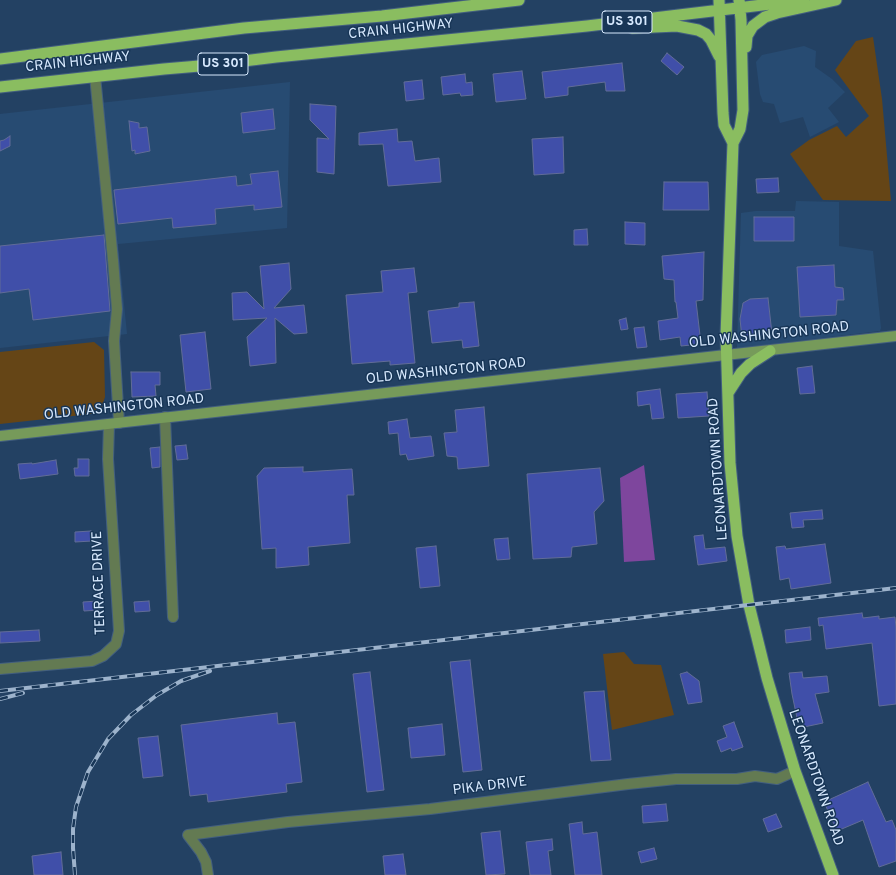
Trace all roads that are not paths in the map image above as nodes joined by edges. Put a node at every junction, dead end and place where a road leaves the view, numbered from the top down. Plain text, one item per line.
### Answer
1 (519, 0) edge
2 (804, 0) edge
3 (836, 0) edge
4 (739, 4) edge
5 (719, 5) edge
6 (534, 31) junction
7 (0, 59) edge
8 (95, 76) junction
9 (743, 76) junction
10 (722, 78) junction
11 (0, 87) edge
12 (733, 143) junction
13 (896, 336) edge
14 (770, 351) junction
15 (726, 354) junction
16 (728, 393) junction
17 (165, 417) junction
18 (114, 423) junction
19 (0, 436) edge
20 (173, 617) dead end
21 (0, 670) edge
22 (795, 771) junction
23 (208, 875) edge
24 (833, 875) edge

1 - 7 highway, CRAIN HIGHWAY / US 301
2 - 4 highway, CRAIN HIGHWAY / US 301
3 - 9 highway
4 - 5 highway, CRAIN HIGHWAY / US 301
4 - 9 highway, LEONARDTOWN ROAD
5 - 6 highway, CRAIN HIGHWAY / US 301
5 - 10 highway, LEONARDTOWN ROAD
6 - 8 highway, CRAIN HIGHWAY / US 301
6 - 10 highway
8 - 11 highway, CRAIN HIGHWAY / US 301
8 - 18 street, TERRACE DRIVE
9 - 12 highway, LEONARDTOWN ROAD
10 - 12 highway, LEONARDTOWN ROAD
12 - 15 highway, LEONARDTOWN ROAD
13 - 14 main road, OLD WASHINGTON ROAD
14 - 15 main road, OLD WASHINGTON ROAD
14 - 16 highway
15 - 16 highway, LEONARDTOWN ROAD
15 - 17 main road, OLD WASHINGTON ROAD
16 - 22 highway, LEONARDTOWN ROAD
17 - 18 main road, OLD WASHINGTON ROAD
17 - 20 street
18 - 19 main road, OLD WASHINGTON ROAD
18 - 21 street, TERRACE DRIVE
22 - 23 street, PIKA DRIVE
22 - 24 highway, LEONARDTOWN ROAD

